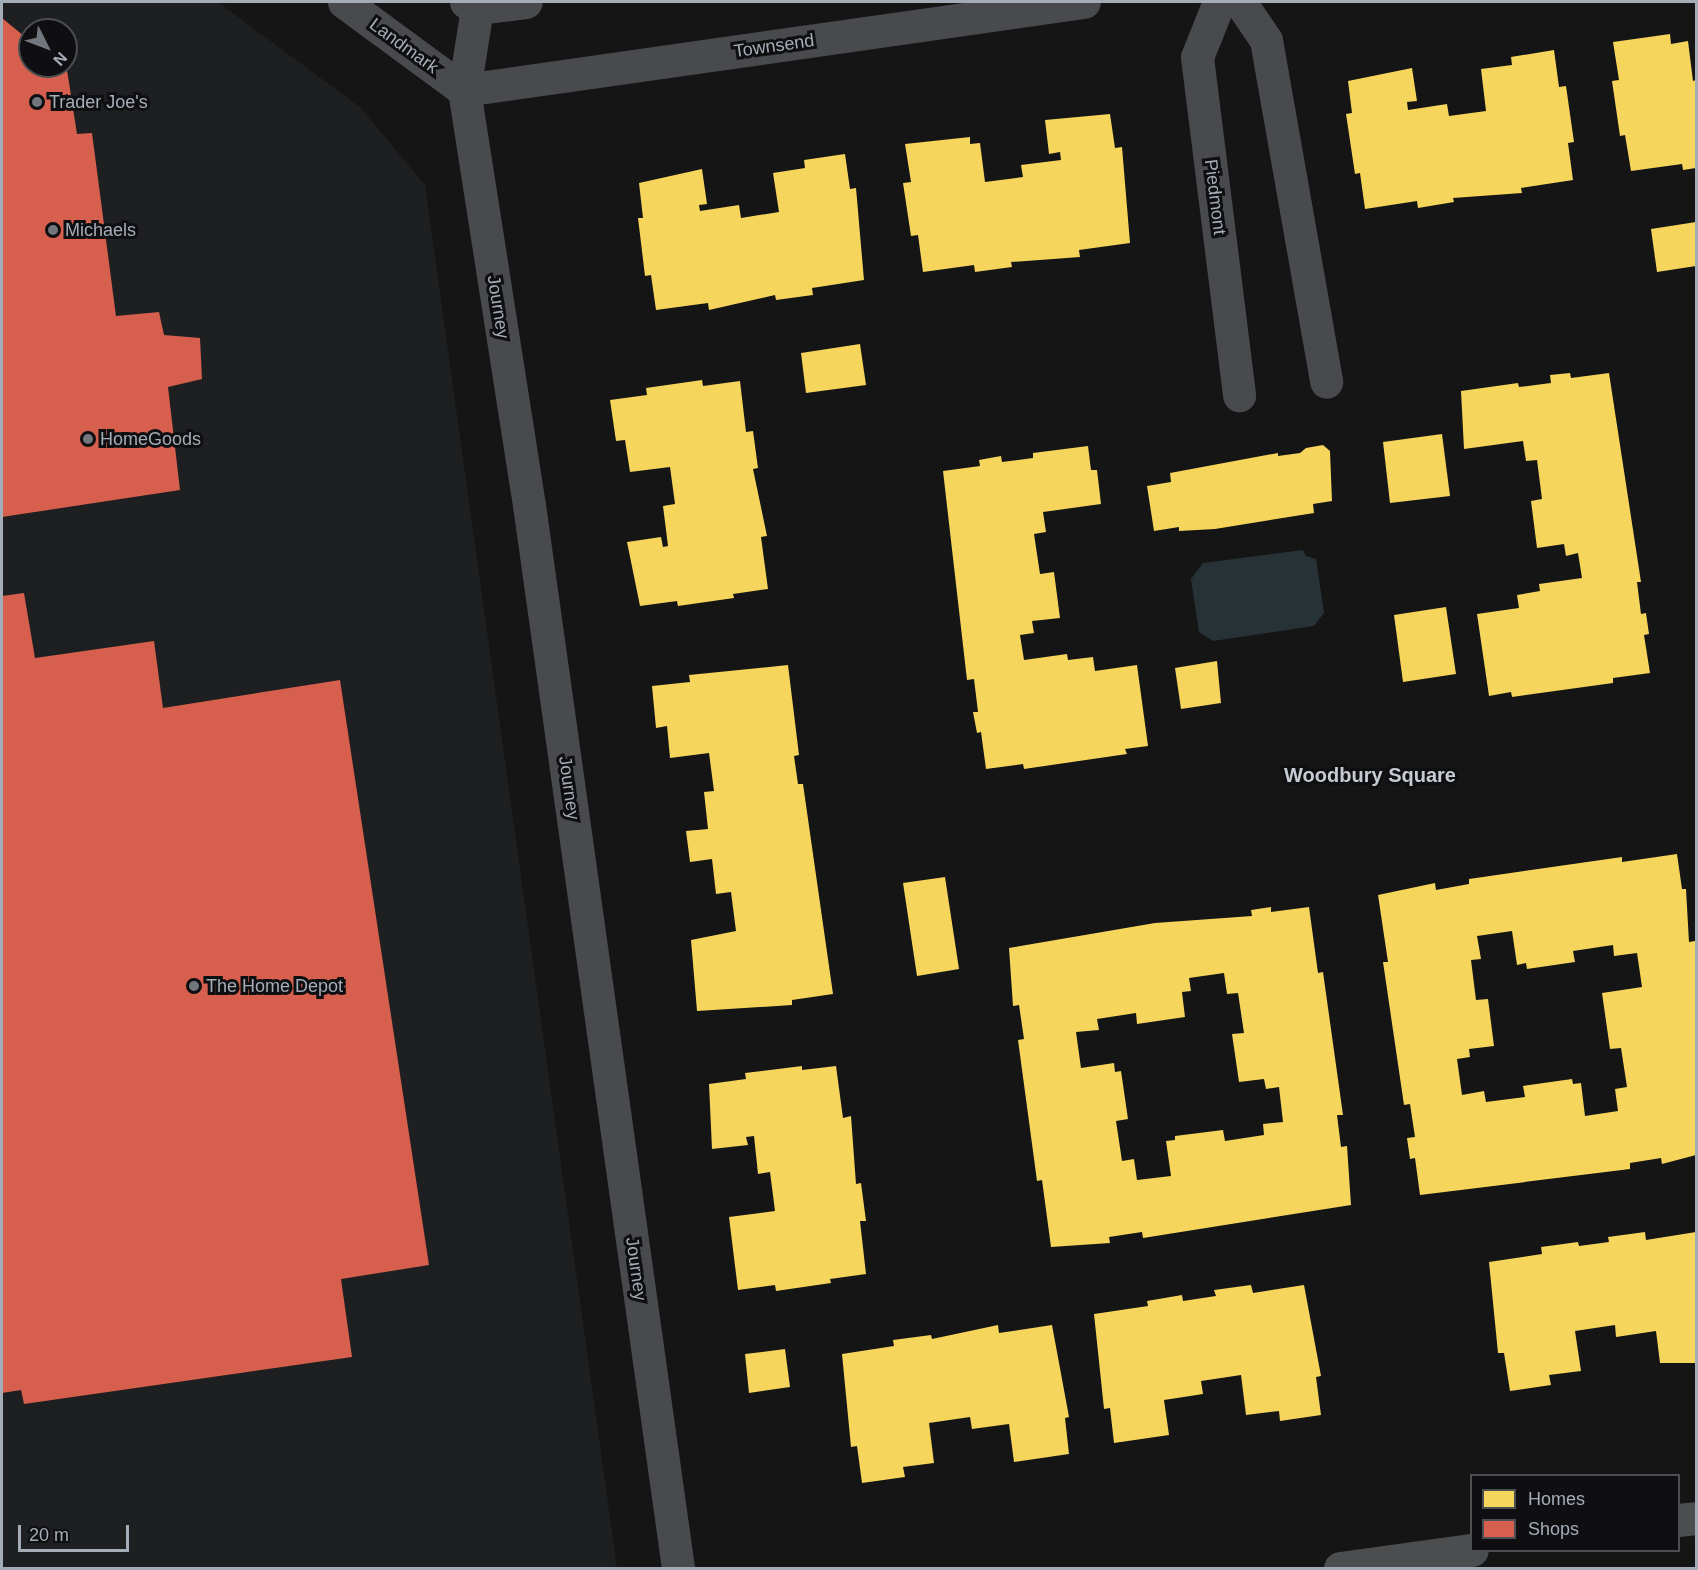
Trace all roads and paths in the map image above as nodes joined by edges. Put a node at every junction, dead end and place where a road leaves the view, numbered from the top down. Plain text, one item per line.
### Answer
1 (344, 2) edge
2 (526, 2) edge
3 (1084, 2) edge
4 (1219, 2) edge
5 (1240, 2) edge
6 (471, 5) edge
7 (464, 90) junction
8 (1326, 382) dead end
9 (1239, 395) dead end
10 (1696, 1518) edge
11 (1680, 1520) edge
12 (1470, 1550) edge
13 (678, 1569) edge
14 (1340, 1569) edge

1 - 7 street, Landmark
2 - 6 street
3 - 7 street, Townsend
4 - 9 street, Piedmont
5 - 8 street
6 - 7 street, Journey
7 - 13 street, Journey
10 - 11 main road
12 - 14 main road

